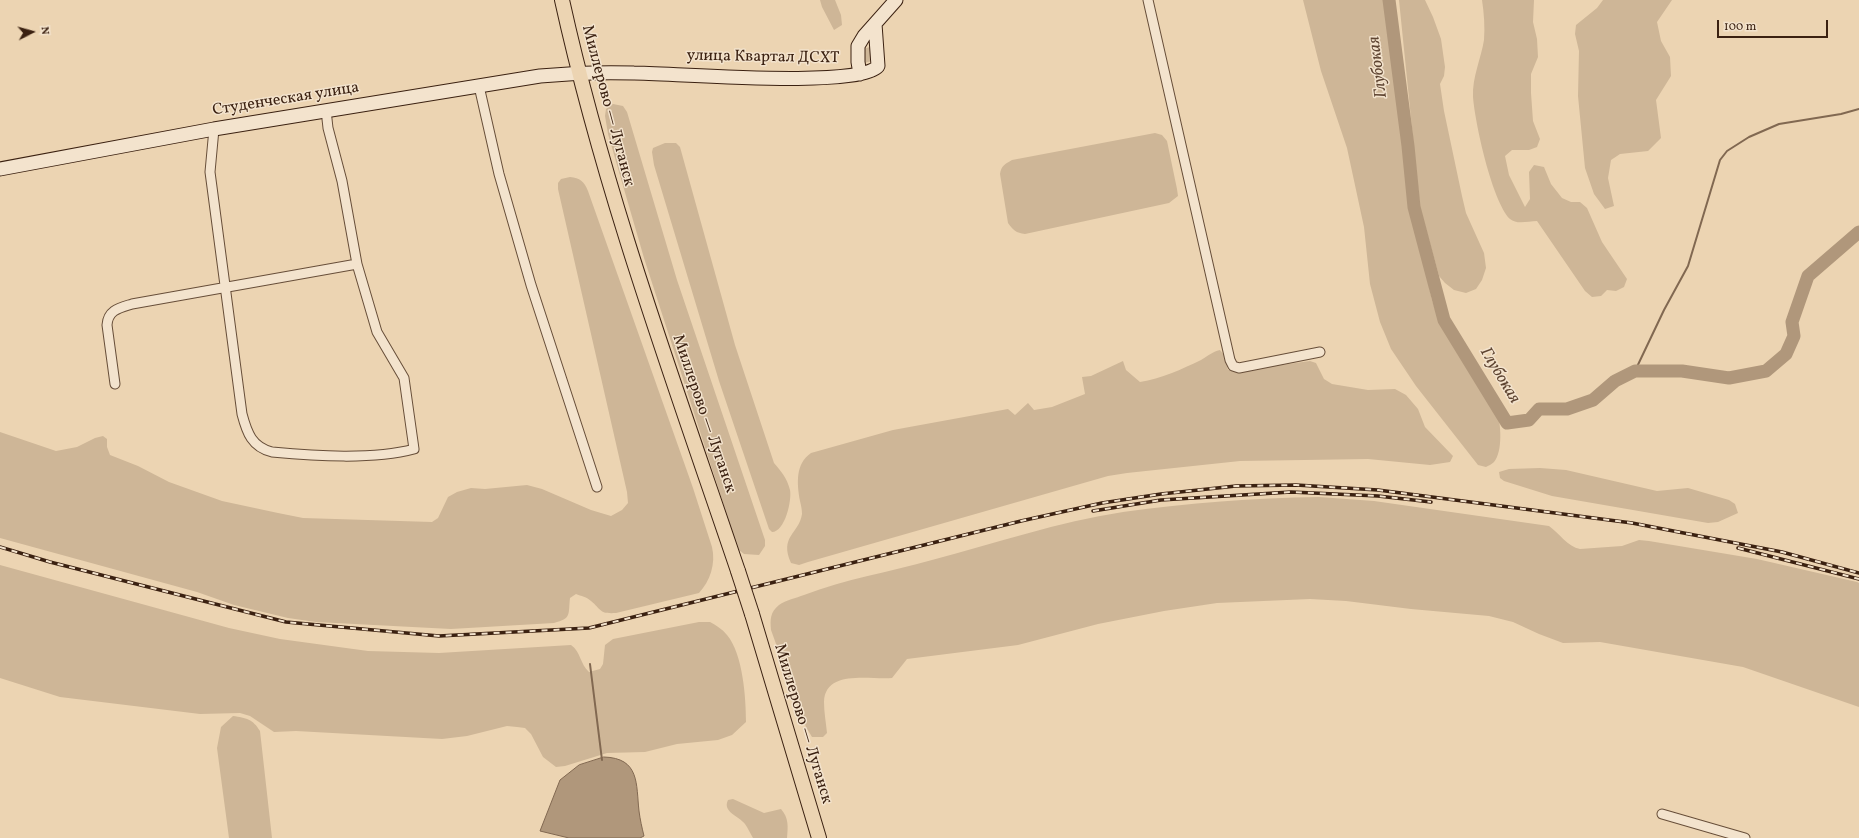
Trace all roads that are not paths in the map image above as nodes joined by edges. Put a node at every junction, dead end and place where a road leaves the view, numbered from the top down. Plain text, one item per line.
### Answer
1 (562, 0) edge
2 (896, 0) edge
3 (1148, 0) edge
4 (875, 24) junction
5 (578, 73) junction
6 (860, 74) junction
7 (479, 86) junction
8 (326, 110) junction
9 (214, 129) junction
10 (0, 169) edge
11 (357, 264) junction
12 (224, 287) junction
13 (1320, 352) dead end
14 (115, 384) dead end
15 (597, 487) dead end
16 (1662, 814) dead end
17 (819, 838) edge
18 (1745, 838) edge

1 - 5 main road, Миллерово — Луганск
2 - 4 street, улица Квартал ДСХТ
3 - 13 street
4 - 6 street, улица Квартал ДСХТ
4 - 6 street
5 - 6 street, улица Квартал ДСХТ
5 - 7 street, Студенческая улица
5 - 17 main road, Миллерово — Луганск, bridge
7 - 8 street, Студенческая улица
7 - 15 street
8 - 9 street, Студенческая улица
8 - 11 street
9 - 10 street, Студенческая улица
9 - 12 street
11 - 12 street
11 - 12 street
12 - 14 street
16 - 18 street

